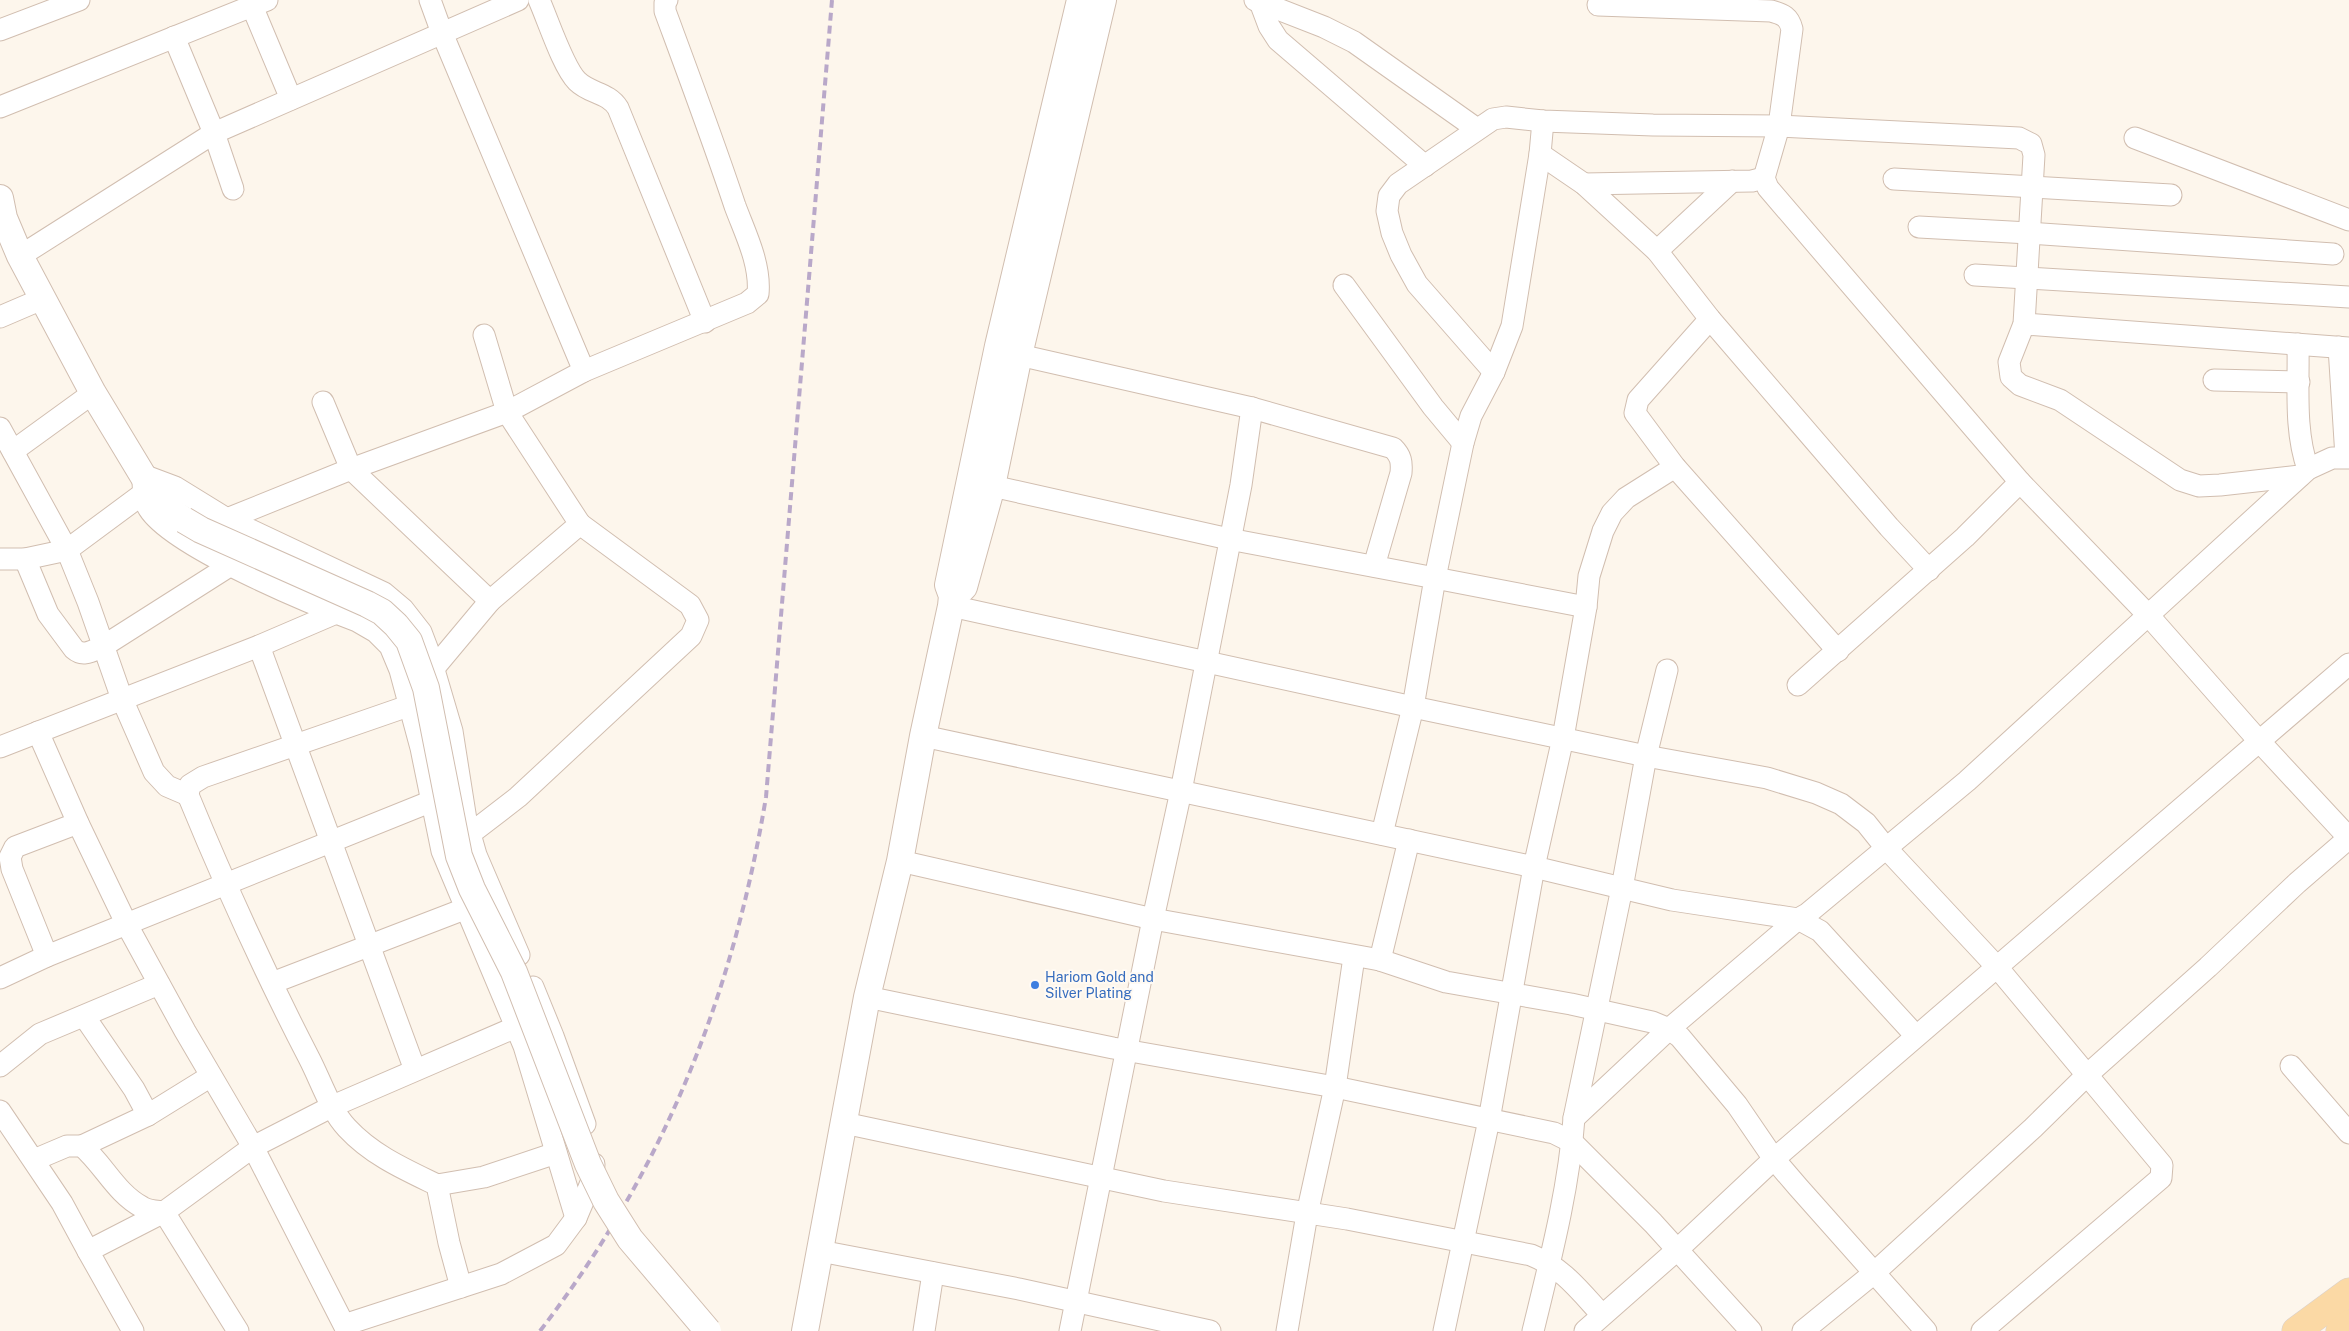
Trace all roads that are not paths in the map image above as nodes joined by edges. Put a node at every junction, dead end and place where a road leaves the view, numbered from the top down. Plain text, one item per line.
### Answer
1 (78, 0) edge
2 (430, 0) edge
3 (518, 0) edge
4 (539, 0) edge
5 (667, 0) edge
6 (1080, 0) edge
7 (1103, 0) edge
8 (1258, 1) edge
9 (260, 3) edge
10 (1598, 5) dead end
11 (0, 30) edge
12 (442, 33) junction
13 (174, 37) junction
14 (292, 99) junction
15 (0, 107) edge
16 (1543, 121) junction
17 (1779, 126) junction
18 (1477, 129) junction
19 (214, 133) junction
20 (2135, 138) dead end
21 (1540, 154) junction
22 (1425, 166) junction
23 (1764, 178) junction
24 (1894, 179) dead end
25 (1732, 181) junction
26 (1584, 184) junction
27 (2032, 185) junction
28 (233, 189) dead end
29 (2172, 195) dead end
30 (1, 212) edge
31 (2349, 220) edge
32 (1919, 228) dead end
33 (2029, 233) junction
34 (1657, 251) junction
35 (2334, 254) dead end
36 (20, 256) junction
37 (1975, 275) dead end
38 (2026, 277) junction
39 (1344, 284) dead end
40 (2349, 298) edge
41 (42, 299) junction
42 (0, 317) edge
43 (1710, 319) junction
44 (705, 322) junction
45 (2024, 324) junction
46 (484, 335) dead end
47 (2298, 344) junction
48 (2344, 348) edge
49 (1019, 355) junction
50 (584, 371) junction
51 (1494, 372) junction
52 (2214, 380) dead end
53 (2299, 382) junction
54 (93, 393) junction
55 (323, 402) dead end
56 (1252, 408) junction
57 (507, 412) junction
58 (0, 428) edge
59 (1463, 443) junction
60 (13, 451) junction
61 (2347, 458) edge
62 (1675, 468) junction
63 (351, 469) junction
64 (2304, 472) junction
65 (2020, 482) junction
66 (143, 484) junction
67 (992, 486) junction
68 (227, 519) junction
69 (580, 524) junction
70 (1229, 539) junction
71 (67, 550) junction
72 (0, 559) edge
73 (25, 559) junction
74 (230, 565) junction
75 (1374, 566) junction
76 (1929, 570) junction
77 (1435, 578) junction
78 (490, 601) junction
79 (952, 601) junction
80 (1586, 607) junction
81 (336, 613) junction
82 (2149, 616) junction
83 (259, 646) junction
84 (102, 647) junction
85 (1838, 651) junction
86 (1205, 662) junction
87 (2349, 664) edge
88 (434, 668) junction
89 (1667, 670) dead end
90 (1798, 685) dead end
91 (122, 698) junction
92 (410, 705) junction
93 (1413, 708) junction
94 (38, 732) junction
95 (924, 736) junction
96 (1563, 738) junction
97 (2259, 741) junction
98 (296, 744) junction
99 (0, 747) edge
100 (1646, 756) junction
101 (1181, 791) junction
102 (188, 795) junction
103 (432, 801) junction
104 (78, 823) junction
105 (470, 834) junction
106 (1382, 834) junction
107 (2349, 838) edge
108 (1409, 840) junction
109 (332, 842) junction
110 (1886, 848) junction
111 (900, 861) junction
112 (1534, 867) junction
113 (224, 884) junction
114 (1622, 888) junction
115 (467, 908) junction
116 (1798, 918) junction
117 (1153, 919) junction
118 (127, 925) junction
119 (370, 945) junction
120 (47, 956) junction
121 (1354, 957) junction
122 (1380, 960) junction
123 (1996, 967) junction
124 (0, 978) edge
125 (272, 983) junction
126 (159, 984) junction
127 (1513, 994) junction
128 (867, 997) junction
129 (1597, 1009) junction
130 (84, 1016) junction
131 (516, 1027) junction
132 (1669, 1029) junction
133 (1916, 1036) junction
134 (1127, 1050) junction
135 (0, 1066) edge
136 (2291, 1066) dead end
137 (415, 1070) junction
138 (2087, 1075) junction
139 (211, 1076) junction
140 (1335, 1087) junction
141 (333, 1106) junction
142 (0, 1111) edge
143 (148, 1115) junction
144 (1574, 1118) junction
145 (1489, 1120) junction
146 (844, 1123) junction
147 (2349, 1133) edge
148 (1572, 1142) junction
149 (82, 1146) junction
150 (253, 1146) junction
151 (556, 1153) junction
152 (1774, 1159) junction
153 (34, 1160) junction
154 (1100, 1178) junction
155 (437, 1185) junction
156 (164, 1212) junction
157 (1307, 1214) junction
158 (576, 1218) junction
159 (1462, 1242) junction
160 (1677, 1250) junction
161 (88, 1251) junction
162 (820, 1252) junction
163 (1550, 1263) junction
164 (1874, 1272) junction
165 (933, 1273) junction
166 (461, 1287) junction
167 (2349, 1292) edge
168 (1075, 1302) junction
169 (1602, 1315) junction
170 (2349, 1324) edge
171 (338, 1328) edge
172 (134, 1331) edge
173 (238, 1331) edge
174 (708, 1331) edge
175 (805, 1331) edge
176 (924, 1331) edge
177 (1070, 1331) edge
178 (1210, 1331) edge
179 (1287, 1331) edge
180 (1444, 1331) edge
181 (1533, 1331) edge
182 (1585, 1331) edge
183 (1751, 1331) edge
184 (1803, 1331) edge
185 (1926, 1331) edge
186 (1982, 1331) edge
187 (2296, 1331) edge
188 (2340, 1331) edge

1 - 11 street
2 - 12 street
3 - 12 street
4 - 44 street
5 - 44 street
6 - 79 street
7 - 49 street
8 - 18 street
8 - 22 street
9 - 13 street
9 - 14 street
10 - 17 street
12 - 14 street
12 - 50 street
13 - 15 street
13 - 19 street
14 - 19 street
16 - 17 street
16 - 18 street
16 - 21 street
17 - 23 street
17 - 27 street
18 - 22 street
19 - 28 street
19 - 36 street
20 - 31 street
21 - 26 street
21 - 51 street
22 - 51 street
23 - 25 street
23 - 65 street
24 - 27 street
25 - 26 street
25 - 34 street
26 - 34 street
27 - 29 street
27 - 33 street
30 - 36 street
32 - 33 street
33 - 35 street
33 - 38 street
34 - 43 street
36 - 41 street
37 - 38 street
38 - 40 street
38 - 45 street
39 - 59 street
41 - 42 street
41 - 54 street
43 - 62 street
43 - 76 street
44 - 50 street
45 - 47 street
45 - 64 street
46 - 57 street
47 - 48 street
47 - 53 street
48 - 61 street
49 - 56 street
49 - 67 street
50 - 57 street
51 - 59 street
52 - 53 street
53 - 64 street
54 - 60 street
54 - 66 street
55 - 63 street
56 - 70 street
56 - 75 street
57 - 63 street
57 - 69 street
58 - 60 street
59 - 77 street
60 - 71 street
61 - 64 street
62 - 80 street
62 - 85 street
63 - 68 street
63 - 78 street
64 - 82 street
65 - 76 street
65 - 82 street
66 - 68 street
66 - 71 street
66 - 74 street
66 - 174 street, bridge
67 - 70 street
67 - 79 street
68 - 88 street
69 - 78 street
69 - 105 street
70 - 75 street
70 - 86 street
71 - 73 street
71 - 84 street
72 - 73 street
73 - 84 street
74 - 81 street
74 - 84 street
75 - 77 street
76 - 85 street
77 - 80 street
77 - 93 street
78 - 88 street
79 - 86 street
79 - 95 street
80 - 96 street
81 - 83 street
81 - 92 street
82 - 97 street
82 - 110 street
83 - 91 street
83 - 98 street
84 - 91 street
85 - 90 street
86 - 93 street
86 - 101 street
87 - 97 street
88 - 105 street
89 - 100 street
91 - 94 street
91 - 102 street
92 - 98 street
92 - 103 street
93 - 96 street
93 - 106 street
94 - 99 street
94 - 104 street
95 - 101 street
95 - 111 street
96 - 100 street
96 - 112 street
97 - 107 street
97 - 123 street
98 - 102 street
98 - 109 street
100 - 110 street
100 - 114 street
101 - 106 street
101 - 117 street
102 - 113 street
103 - 109 street
103 - 115 street
104 - 118 street
104 - 120 street
105 - 158 street
106 - 108 street
107 - 138 street
108 - 112 street
108 - 122 street
109 - 113 street
109 - 119 street
110 - 116 street
110 - 123 street
111 - 117 street
111 - 128 street
112 - 114 street
112 - 127 street
113 - 118 street
113 - 125 street
114 - 116 street
114 - 129 street
115 - 119 street
115 - 131 street
116 - 132 street
116 - 133 street
117 - 121 street
117 - 134 street
118 - 120 street
118 - 126 street
119 - 125 street
119 - 137 street
120 - 124 street
121 - 122 street
121 - 140 street
122 - 127 street
123 - 133 street
123 - 138 street
125 - 141 street
126 - 130 street
126 - 139 street
127 - 129 street
127 - 145 street
128 - 134 street
128 - 146 street
129 - 132 street
129 - 144 street
130 - 135 street
130 - 143 street
131 - 137 street
131 - 151 street
132 - 144 street
132 - 152 street
133 - 152 street
134 - 140 street
134 - 154 street
136 - 147 street
137 - 141 street
138 - 164 street
138 - 186 street
139 - 143 street
139 - 150 street
140 - 145 street
140 - 157 street
141 - 150 street
141 - 155 street
142 - 153 street
143 - 149 street
144 - 148 street
145 - 148 street
145 - 159 street
146 - 154 street
146 - 162 street
148 - 160 street
148 - 163 street
149 - 153 street
149 - 156 street
150 - 156 street
150 - 171 street
151 - 155 street
151 - 158 street
152 - 160 street
152 - 164 street
153 - 161 street
154 - 157 street
154 - 168 street
155 - 166 street
156 - 161 street
156 - 173 street
157 - 159 street
157 - 179 street
158 - 166 street
159 - 163 street
159 - 180 street
160 - 169 street
160 - 183 street
161 - 172 street
162 - 165 street
162 - 175 street
163 - 169 street
163 - 181 street
164 - 184 street
164 - 185 street
165 - 168 street
165 - 176 street
166 - 171 street
167 - 187 main road
168 - 177 street
168 - 178 street
169 - 182 street
170 - 188 main road

